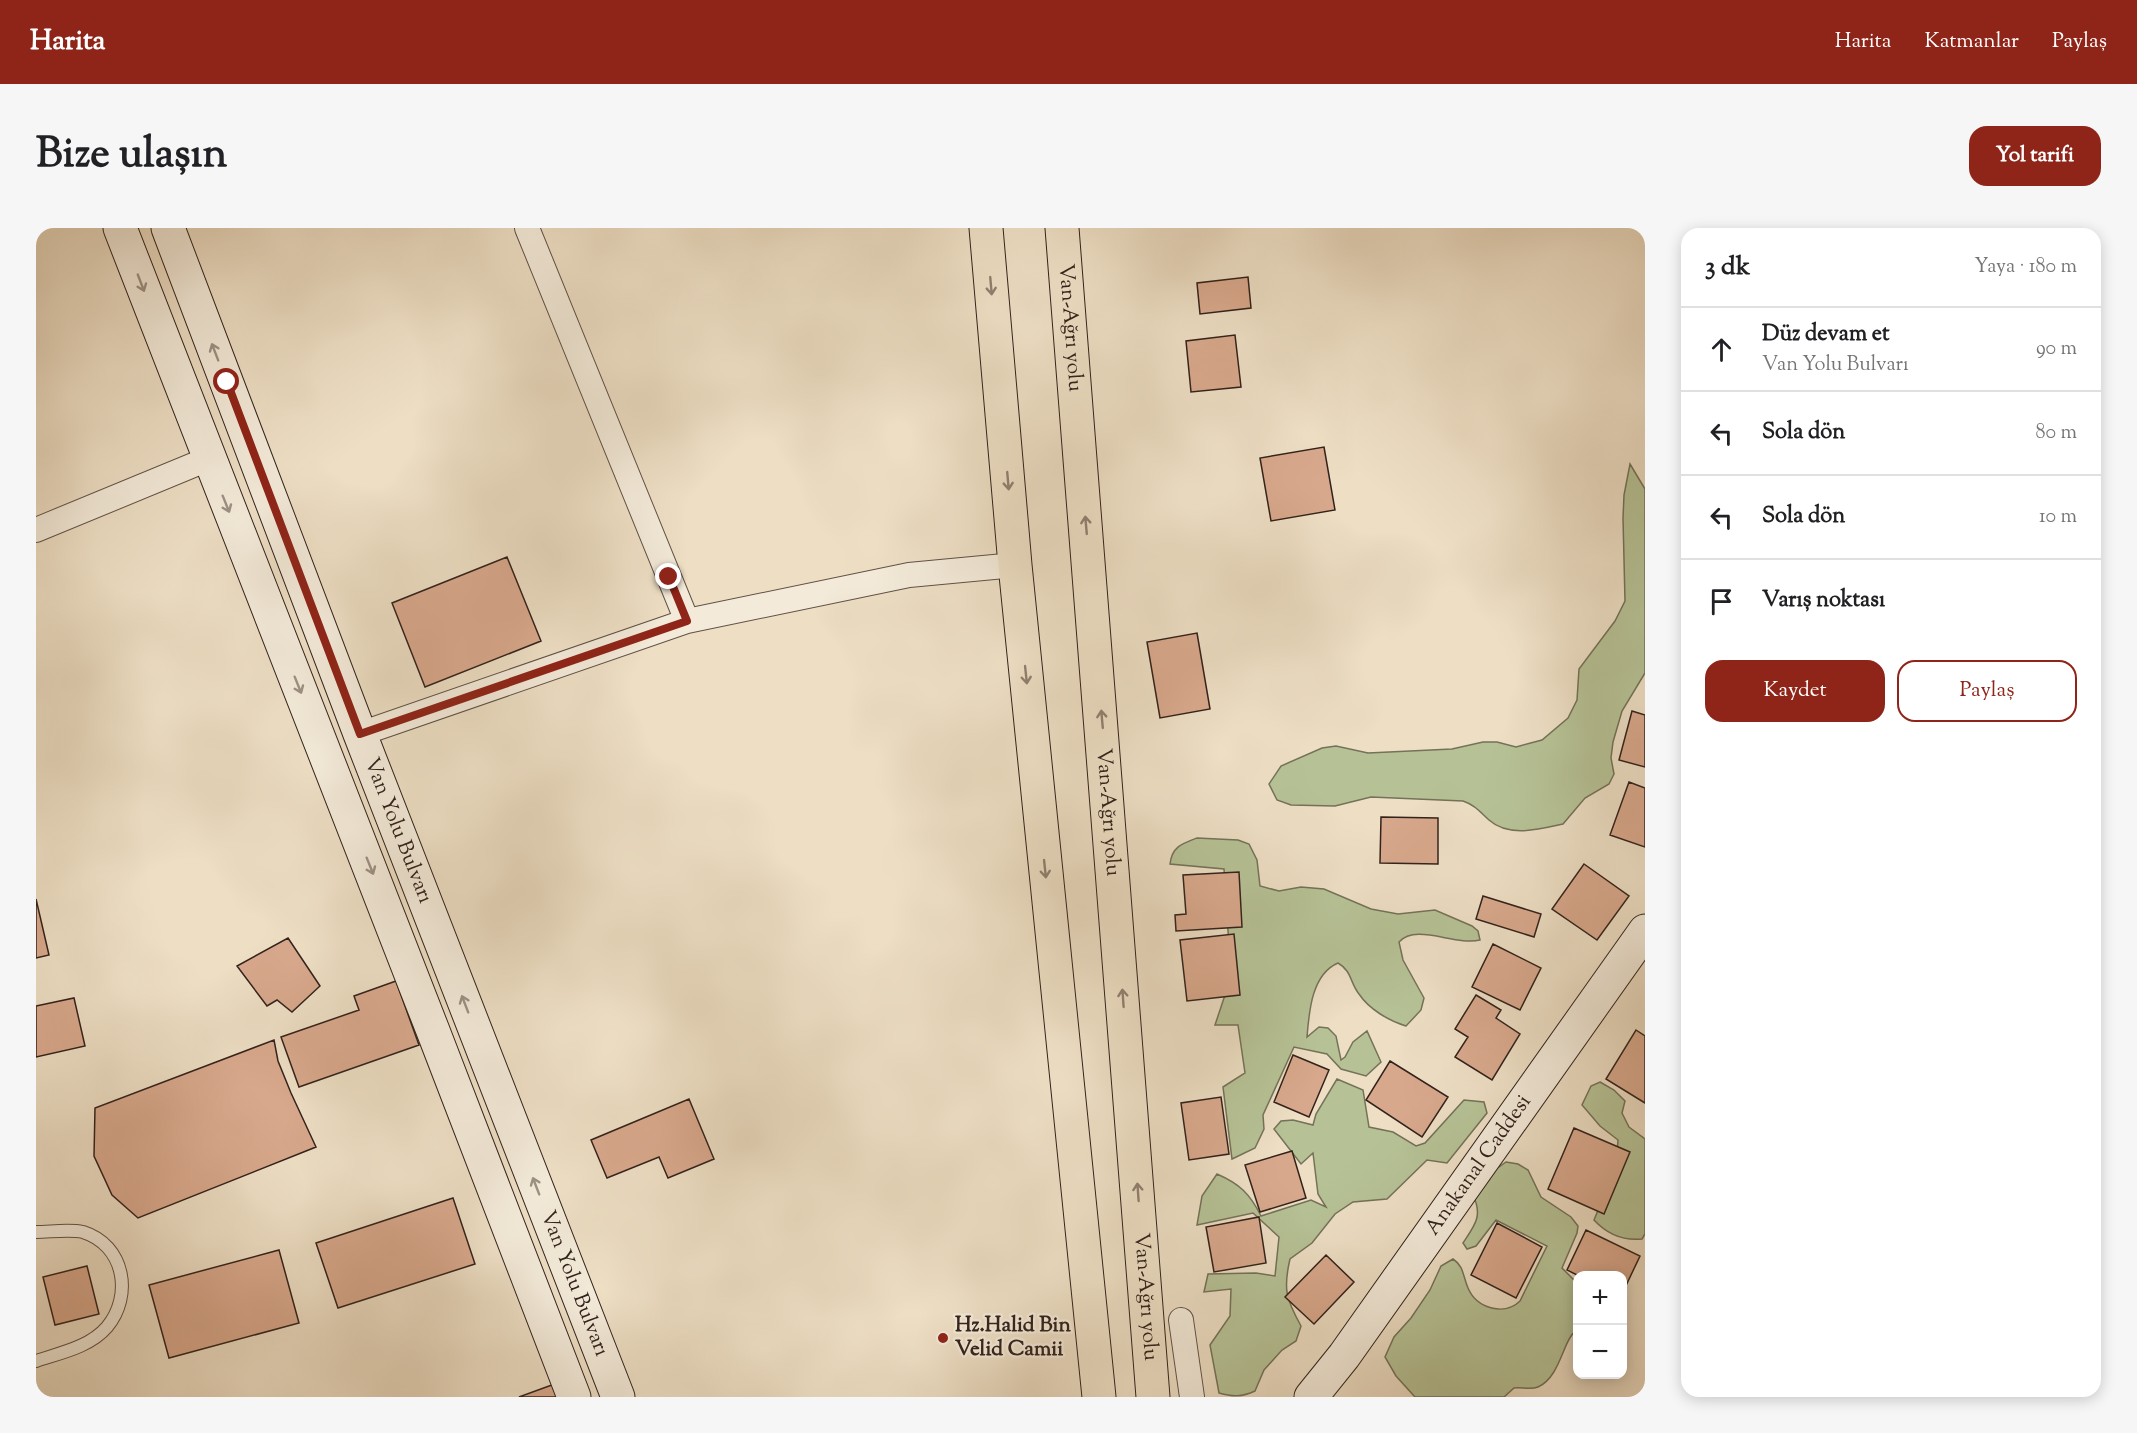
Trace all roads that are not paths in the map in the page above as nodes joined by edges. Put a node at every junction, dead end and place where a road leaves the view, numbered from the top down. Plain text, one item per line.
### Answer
1 (120, 228) edge
2 (168, 228) edge
3 (527, 228) edge
4 (986, 228) edge
5 (1062, 228) edge
6 (208, 459) junction
7 (36, 530) edge
8 (1015, 565) junction
9 (687, 621) junction
10 (360, 734) junction
11 (1645, 931) edge
12 (36, 1232) edge
13 (1181, 1320) dead end
14 (36, 1360) edge
15 (574, 1397) edge
16 (618, 1397) edge
17 (1099, 1397) edge
18 (1153, 1397) edge
19 (1191, 1397) edge
20 (1311, 1397) edge

1 -> 6 main road
10 -> 2 main road, Van Yolu Bulvarı
3 - 9 street
4 -> 8 highway
18 -> 5 highway, Van-Ağrı yolu
6 - 7 street
6 -> 15 main road
8 - 9 street
8 -> 17 highway
9 - 10 street
16 -> 10 main road, Van Yolu Bulvarı
11 - 20 main road, Anakanal Caddesi
12 - 14 lane
13 - 19 street

